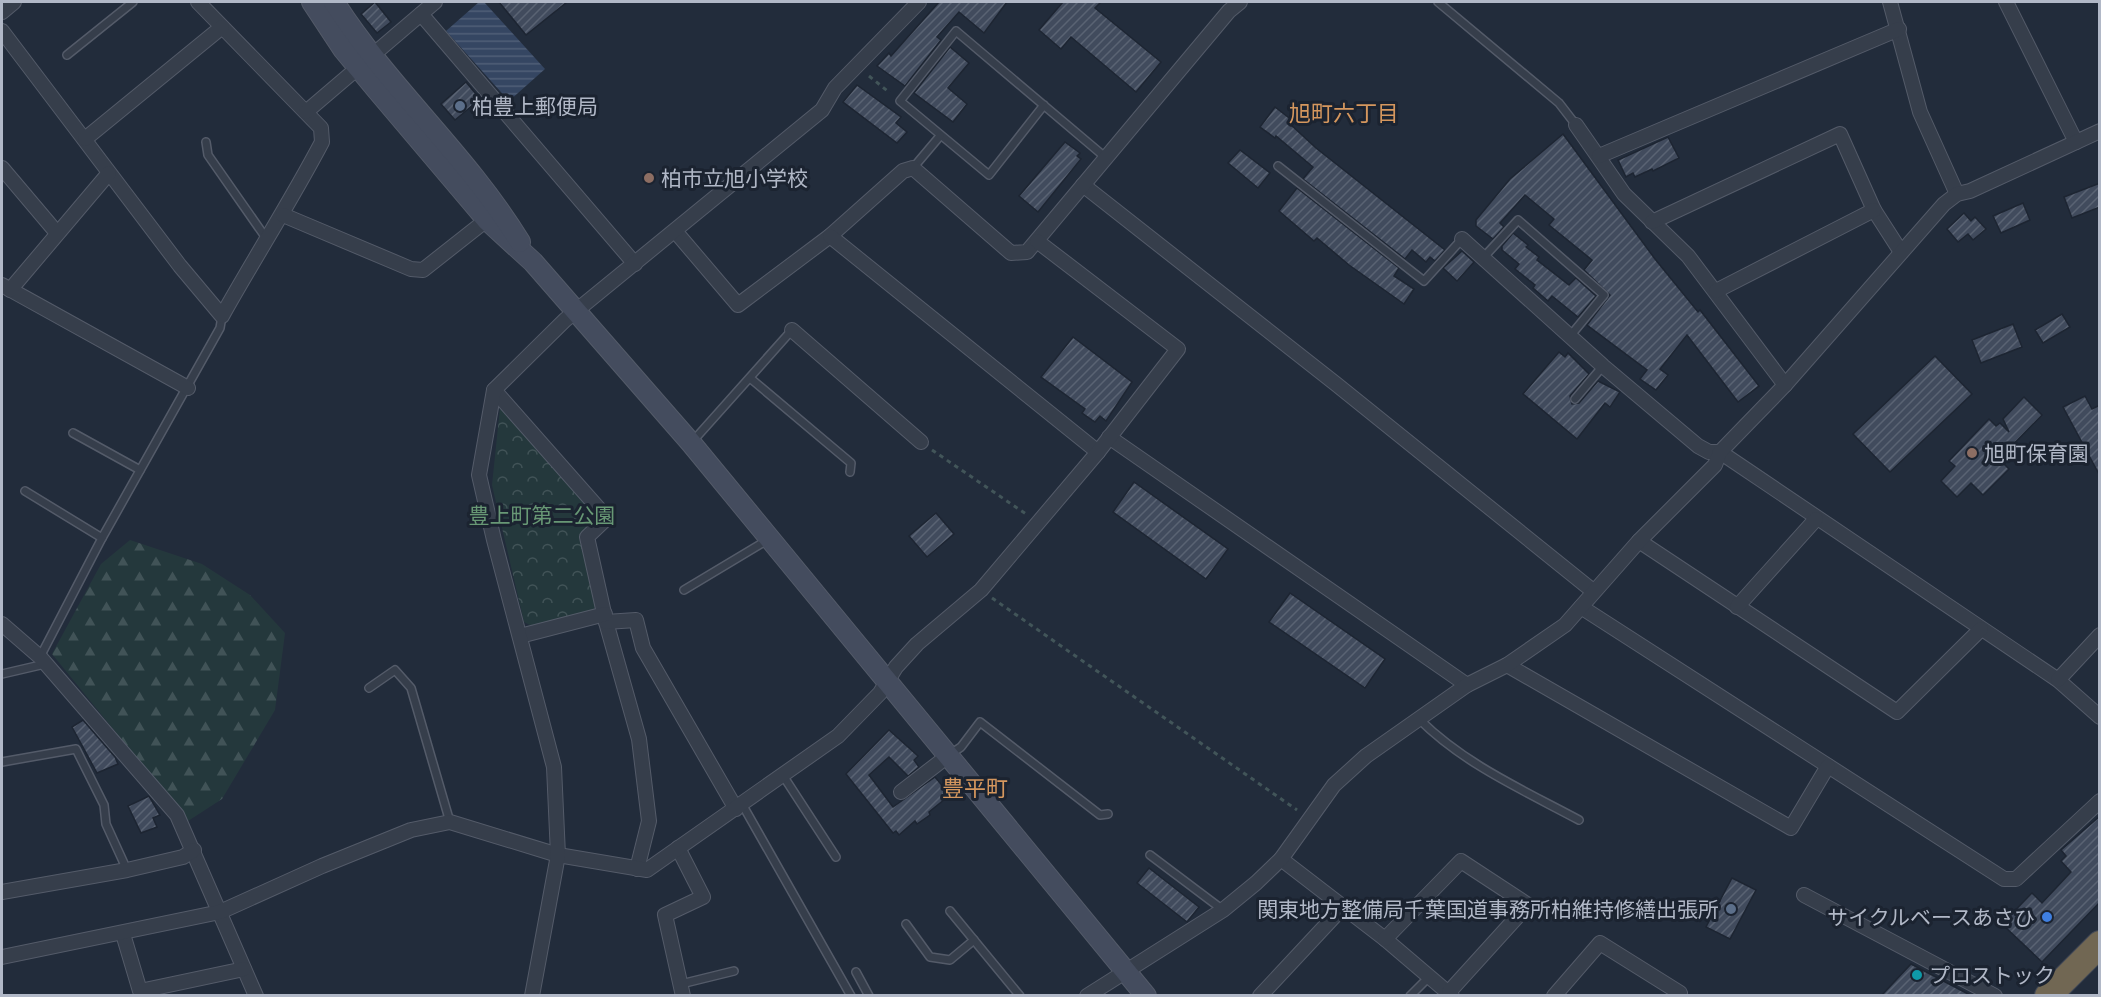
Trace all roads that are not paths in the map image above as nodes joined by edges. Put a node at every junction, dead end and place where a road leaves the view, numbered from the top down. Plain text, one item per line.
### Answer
1 (14, 2) edge
2 (133, 2) edge
3 (198, 2) edge
4 (312, 2) edge
5 (334, 2) edge
6 (435, 2) edge
7 (919, 2) edge
8 (1240, 2) edge
9 (1438, 2) edge
10 (1890, 2) edge
11 (2006, 2) edge
12 (2, 12) edge
13 (421, 14) junction
14 (222, 27) junction
15 (1899, 29) junction
16 (2, 31) edge
17 (66, 55) dead end
18 (365, 62) junction
19 (1044, 105) junction
20 (306, 112) junction
21 (1576, 125) joint
22 (2100, 131) edge
23 (940, 136) junction
24 (85, 140) junction
25 (206, 142) dead end
26 (2076, 142) junction
27 (1599, 156) junction
28 (1105, 157) junction
29 (1278, 166) dead end
30 (2, 168) edge
31 (913, 168) junction
32 (110, 173) junction
33 (1083, 185) junction
34 (1957, 194) junction
35 (1874, 210) junction
36 (283, 215) junction
37 (494, 215) junction
38 (1653, 222) junction
39 (675, 231) junction
40 (57, 233) junction
41 (830, 237) junction
42 (266, 238) junction
43 (1462, 239) joint
44 (1037, 241) junction
45 (1901, 252) junction
46 (1483, 258) junction
47 (635, 264) junction
48 (6, 288) edge
49 (1716, 291) junction
50 (577, 311) junction
51 (222, 316) junction
52 (792, 330) joint
53 (1571, 335) junction
54 (1603, 366) junction
55 (750, 378) junction
56 (1785, 384) junction
57 (188, 388) junction
58 (494, 390) junction
59 (1575, 399) dead end
60 (73, 433) dead end
61 (1109, 437) junction
62 (921, 442) road end
63 (691, 443) junction
64 (1098, 452) junction
65 (1720, 452) junction
66 (140, 470) junction
67 (850, 472) dead end
68 (25, 491) dead end
69 (1816, 519) junction
70 (102, 538) junction
71 (769, 539) junction
72 (1639, 541) junction
73 (684, 590) dead end
74 (1593, 591) junction
75 (1581, 607) junction
76 (1737, 607) junction
77 (606, 618) junction
78 (2, 624) edge
79 (1982, 629) junction
80 (2100, 635) edge
81 (520, 636) junction
82 (43, 661) junction
83 (1507, 665) junction
84 (2, 674) edge
85 (2058, 680) junction
86 (888, 682) junction
87 (1467, 685) junction
88 (369, 688) dead end
89 (2100, 717) edge
90 (1419, 719) junction
91 (949, 755) junction
92 (2, 762) edge
93 (1828, 766) junction
94 (782, 774) junction
95 (901, 792) dead end
96 (2100, 801) edge
97 (739, 807) junction
98 (1108, 814) dead end
99 (1579, 820) dead end
100 (450, 822) junction
101 (678, 848) junction
102 (194, 850) junction
103 (558, 855) junction
104 (1150, 855) dead end
105 (837, 857) dead end
106 (1281, 859) junction
107 (637, 868) junction
108 (127, 870) junction
109 (2, 892) edge
110 (1804, 895) dead end
111 (1343, 907) junction
112 (1223, 910) junction
113 (950, 911) dead end
114 (220, 912) junction
115 (906, 924) dead end
116 (123, 934) junction
117 (1385, 939) junction
118 (974, 940) junction
119 (2100, 944) edge
120 (2, 957) edge
121 (244, 969) junction
122 (1126, 970) junction
123 (734, 971) dead end
124 (856, 972) dead end
125 (1430, 976) junction
126 (682, 990) edge
127 (1450, 994) edge
128 (256, 996) edge
129 (532, 996) edge
130 (851, 996) edge
131 (869, 996) edge
132 (1020, 996) edge
133 (1087, 996) edge
134 (1146, 996) edge
135 (1260, 996) edge
136 (1410, 996) edge
137 (1554, 996) edge
138 (1678, 996) edge
139 (1995, 996) edge
140 (2048, 996) edge

1 - 12 street
2 - 17 lane
3 - 14 street
4 - 18 street
5 - 18 street
6 - 13 street
7 - 39 street
8 - 28 street
9 - 21 lane
10 - 15 street
11 - 26 street
13 - 18 street
13 - 47 street
14 - 20 street
14 - 24 street
15 - 27 street
15 - 34 street
16 - 24 street
18 - 20 street
18 - 37 street
19 - 23 lane
19 - 23 lane
19 - 28 lane
20 - 36 street
21 - 27 street
22 - 26 street
23 - 31 lane
24 - 32 street
25 - 42 lane
26 - 34 street
27 - 38 street
28 - 33 street
29 - 43 lane
30 - 40 street
31 - 41 street
31 - 44 street
32 - 40 street
32 - 51 street
33 - 44 street
33 - 74 street
34 - 45 street
35 - 38 street
35 - 45 street
35 - 49 street
36 - 37 street
36 - 42 street
37 - 50 street
38 - 49 street
39 - 41 street
39 - 47 street
40 - 48 street
41 - 64 street
42 - 51 street
43 - 46 street
44 - 61 street
45 - 56 street
46 - 53 street
46 - 53 lane
47 - 50 street
48 - 57 street
49 - 56 street
50 - 58 street
50 - 63 street
51 - 57 lane
52 - 55 lane
52 - 62 street
53 - 54 street
54 - 59 lane
54 - 65 street
55 - 63 lane
55 - 67 lane
56 - 65 street
57 - 66 lane
58 - 77 street
58 - 81 street
60 - 66 lane
61 - 64 street
61 - 87 street
63 - 71 street
64 - 86 street
65 - 69 street
65 - 72 street
66 - 70 lane
68 - 70 lane
69 - 76 street
69 - 79 street
70 - 82 lane
71 - 73 lane
71 - 86 street
72 - 74 street
72 - 76 street
74 - 75 street
75 - 83 street
75 - 93 street
76 - 79 street
77 - 81 street
77 - 97 street
77 - 107 street
78 - 82 street
79 - 85 street
80 - 85 street
81 - 103 street
82 - 84 lane
82 - 102 street
83 - 87 street
83 - 93 street
85 - 89 street
86 - 91 street
86 - 94 street
87 - 90 street
88 - 100 lane
90 - 99 lane
90 - 106 street
91 - 95 street
91 - 98 lane
91 - 122 street
92 - 108 lane
93 - 96 street
94 - 97 street
94 - 105 lane
97 - 101 street
97 - 130 lane
100 - 103 street
100 - 114 street
101 - 107 street
101 - 126 street
102 - 108 street
102 - 114 street
103 - 107 street
103 - 129 street
104 - 112 lane
106 - 111 street
106 - 112 street
108 - 109 street
110 - 139 street
111 - 117 street
111 - 135 street
112 - 122 street
113 - 118 lane
114 - 116 street
114 - 121 street
115 - 118 lane
116 - 120 street
116 - 121 street
117 - 125 street
117 - 127 street
118 - 132 lane
119 - 140 highway
121 - 128 street
122 - 133 street
122 - 134 street
123 - 126 lane
124 - 131 lane
125 - 127 street
125 - 136 lane
137 - 138 street

